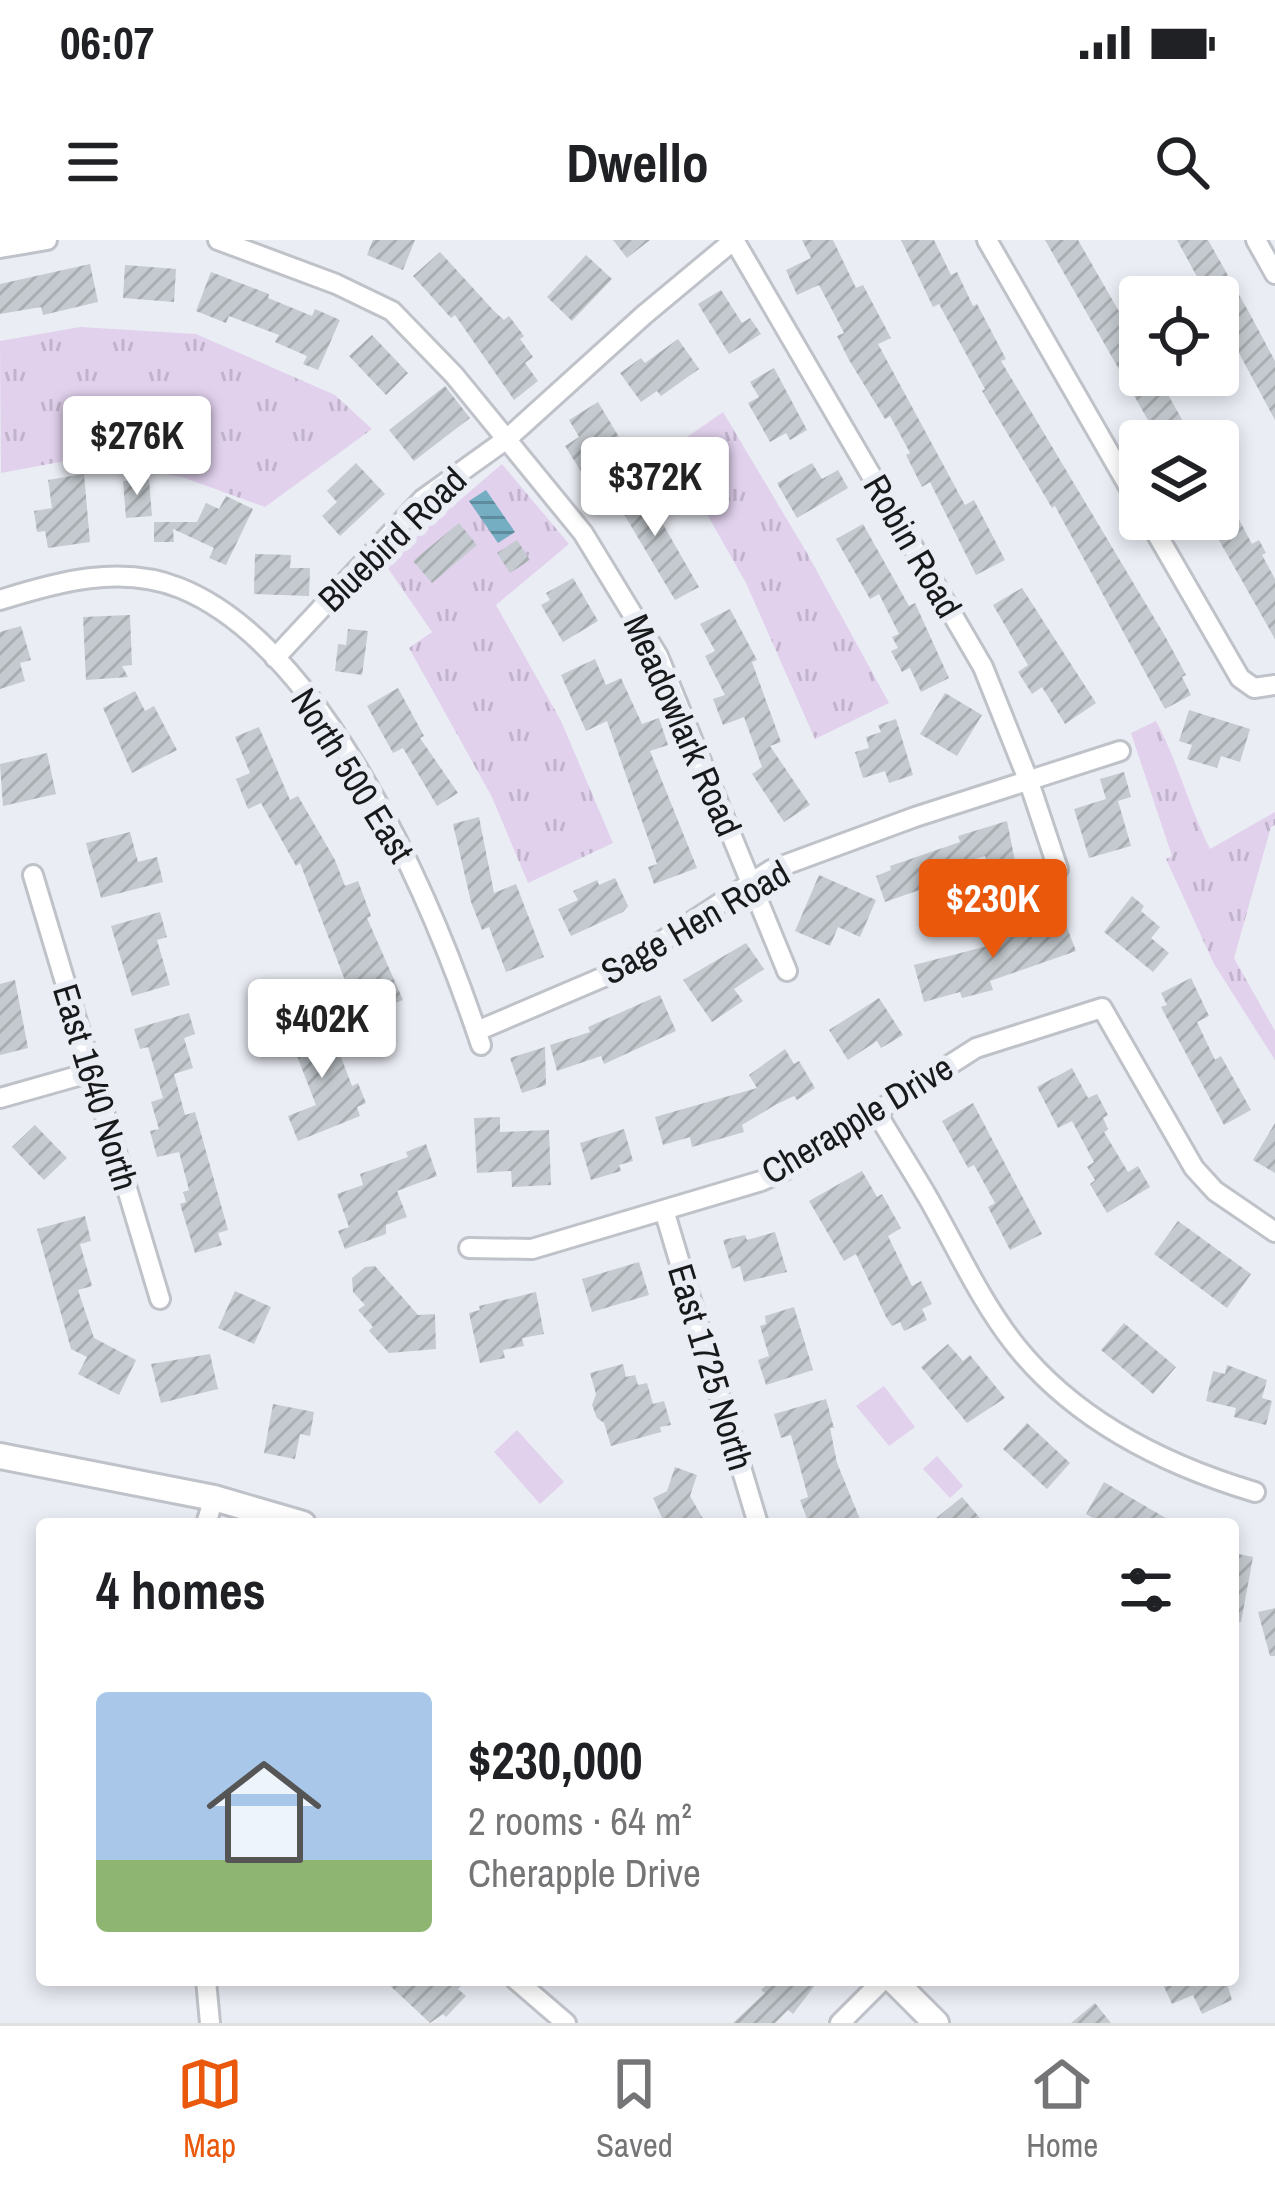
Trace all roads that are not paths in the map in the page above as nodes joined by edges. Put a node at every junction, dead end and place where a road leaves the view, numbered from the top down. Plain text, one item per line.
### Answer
1 (47, 240) edge
2 (218, 240) edge
3 (734, 240) edge
4 (987, 240) edge
5 (1256, 240) edge
6 (0, 248) edge
7 (1275, 274) edge
8 (508, 439) junction
9 (1119, 469) edge
10 (1160, 540) edge
11 (0, 600) edge
12 (275, 658) junction
13 (1275, 685) edge
14 (1120, 751) dead end
15 (1029, 782) junction
16 (1058, 869) dead end
17 (32, 875) dead end
18 (750, 881) junction
19 (787, 971) dead end
20 (479, 1038) joint
21 (92, 1072) junction
22 (0, 1098) edge
23 (875, 1110) junction
24 (664, 1210) junction
25 (1275, 1232) edge
26 (469, 1248) dead end
27 (160, 1299) dead end
28 (0, 1456) edge
29 (1255, 1492) dead end
30 (214, 1498) junction
31 (208, 1518) edge
32 (282, 1518) edge
33 (756, 1518) edge
34 (207, 1986) edge
35 (522, 1986) edge
36 (877, 1986) edge
37 (899, 1986) edge
38 (210, 2023) edge
39 (566, 2023) edge
40 (840, 2023) edge
41 (936, 2023) edge

1 - 6 street
2 - 8 street, Meadowlark Road
3 - 8 street, Bluebird Road
3 - 15 street, Robin Road
4 - 9 street
5 - 7 street
8 - 12 street, Bluebird Road
8 - 18 street, Meadowlark Road
10 - 13 street
11 - 12 street, North 500 East
12 - 20 street, North 500 East
14 - 15 street, Sage Hen Road
15 - 16 street, Robin Road
15 - 18 street, Sage Hen Road
17 - 21 street, East 1640 North
18 - 19 street, Meadowlark Road
18 - 20 street, Sage Hen Road
21 - 22 street
21 - 27 street, East 1640 North
23 - 24 street, Cherapple Drive
23 - 25 street, Cherapple Drive
23 - 29 street
24 - 26 street, Cherapple Drive
24 - 33 street, East 1725 North
28 - 30 street
30 - 31 street
30 - 32 street
34 - 38 street
35 - 39 street
36 - 40 street
37 - 41 street

